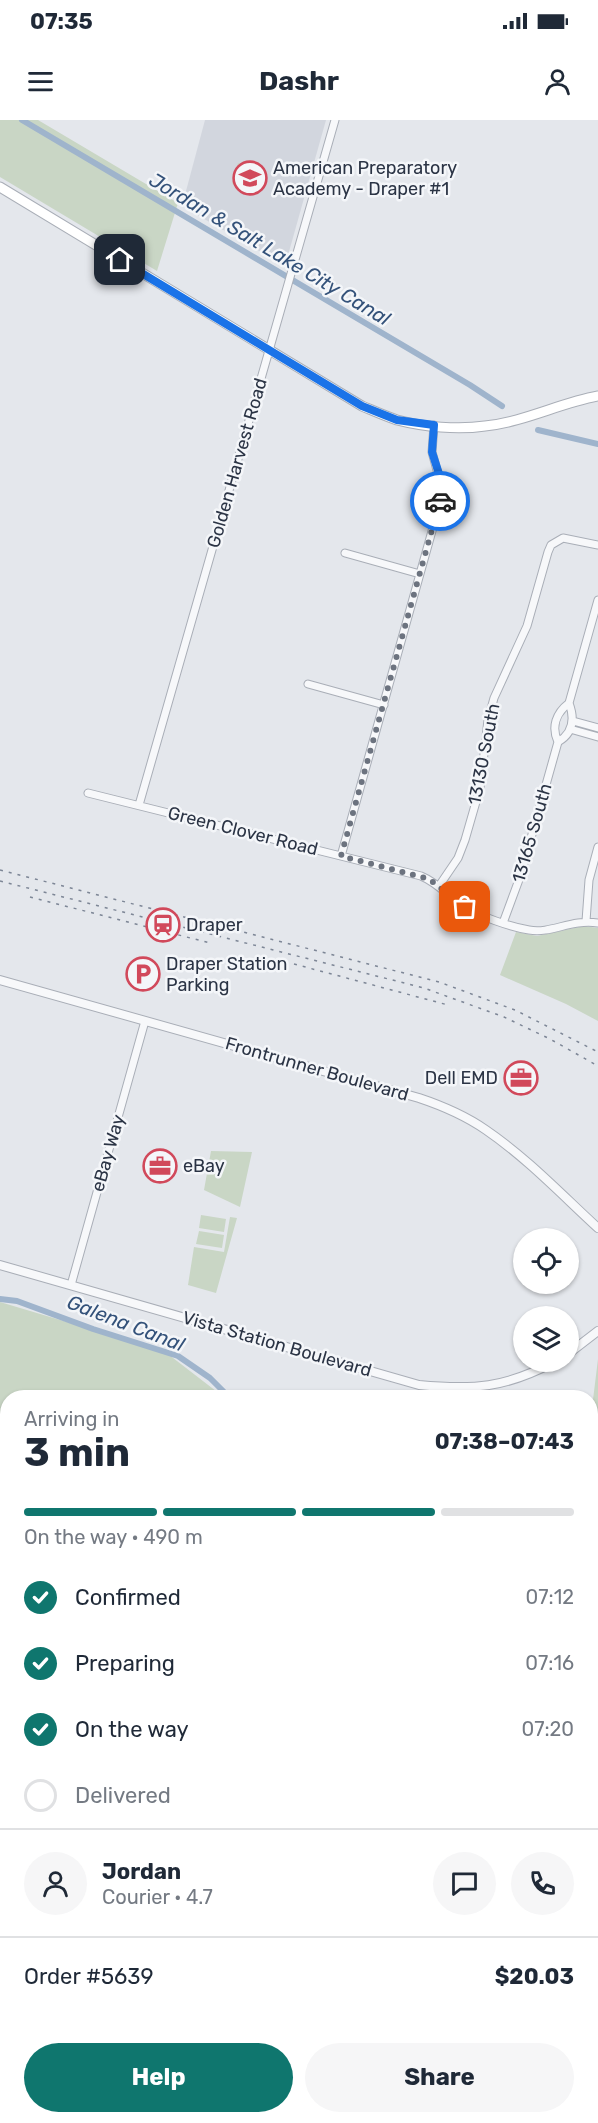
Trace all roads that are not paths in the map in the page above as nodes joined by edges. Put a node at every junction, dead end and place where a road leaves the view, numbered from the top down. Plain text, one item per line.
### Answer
1 (335, 120) edge
2 (0, 187) edge
3 (269, 351) junction
4 (598, 396) edge
5 (434, 425) junction
6 (598, 545) edge
7 (345, 553) dead end
8 (420, 574) junction
9 (598, 600) edge
10 (308, 684) dead end
11 (569, 703) junction
12 (384, 705) junction
13 (573, 721) junction
14 (598, 728) edge
15 (570, 729) junction
16 (598, 737) edge
17 (558, 742) junction
18 (88, 793) dead end
19 (139, 805) junction
20 (598, 847) edge
21 (341, 856) junction
22 (439, 886) junction
23 (586, 921) junction
24 (503, 923) junction
25 (598, 924) edge
26 (0, 980) edge
27 (145, 1021) junction
28 (598, 1228) edge
29 (0, 1265) edge
30 (71, 1285) junction
31 (598, 1331) edge
32 (579, 1346) edge
33 (535, 1372) edge

1 - 3 street, Golden Harvest Road
2 - 3 main road
3 - 5 main road
3 - 19 street, Golden Harvest Road
4 - 5 main road
5 - 8 street
6 - 22 street, 13130 South
7 - 8 street
8 - 12 street
9 - 11 street, 13165 South
10 - 12 street
11 - 13 street, 13165 South
11 - 17 street, 13165 South
12 - 21 street
13 - 14 street
13 - 15 street, 13165 South
15 - 16 street
15 - 17 street, 13165 South
17 - 24 street, 13165 South
18 - 19 street, Green Clover Road
19 - 21 street, Green Clover Road
20 - 23 street
21 - 22 street, Green Clover Road
22 - 24 street, Green Clover Road
23 - 24 street, Green Clover Road
23 - 25 street, Green Clover Road
26 - 27 street, Frontrunner Boulevard
27 - 28 street, Frontrunner Boulevard
27 - 30 street, eBay Way
29 - 30 street, Vista Station Boulevard
30 - 33 street, Vista Station Boulevard
31 - 32 street

